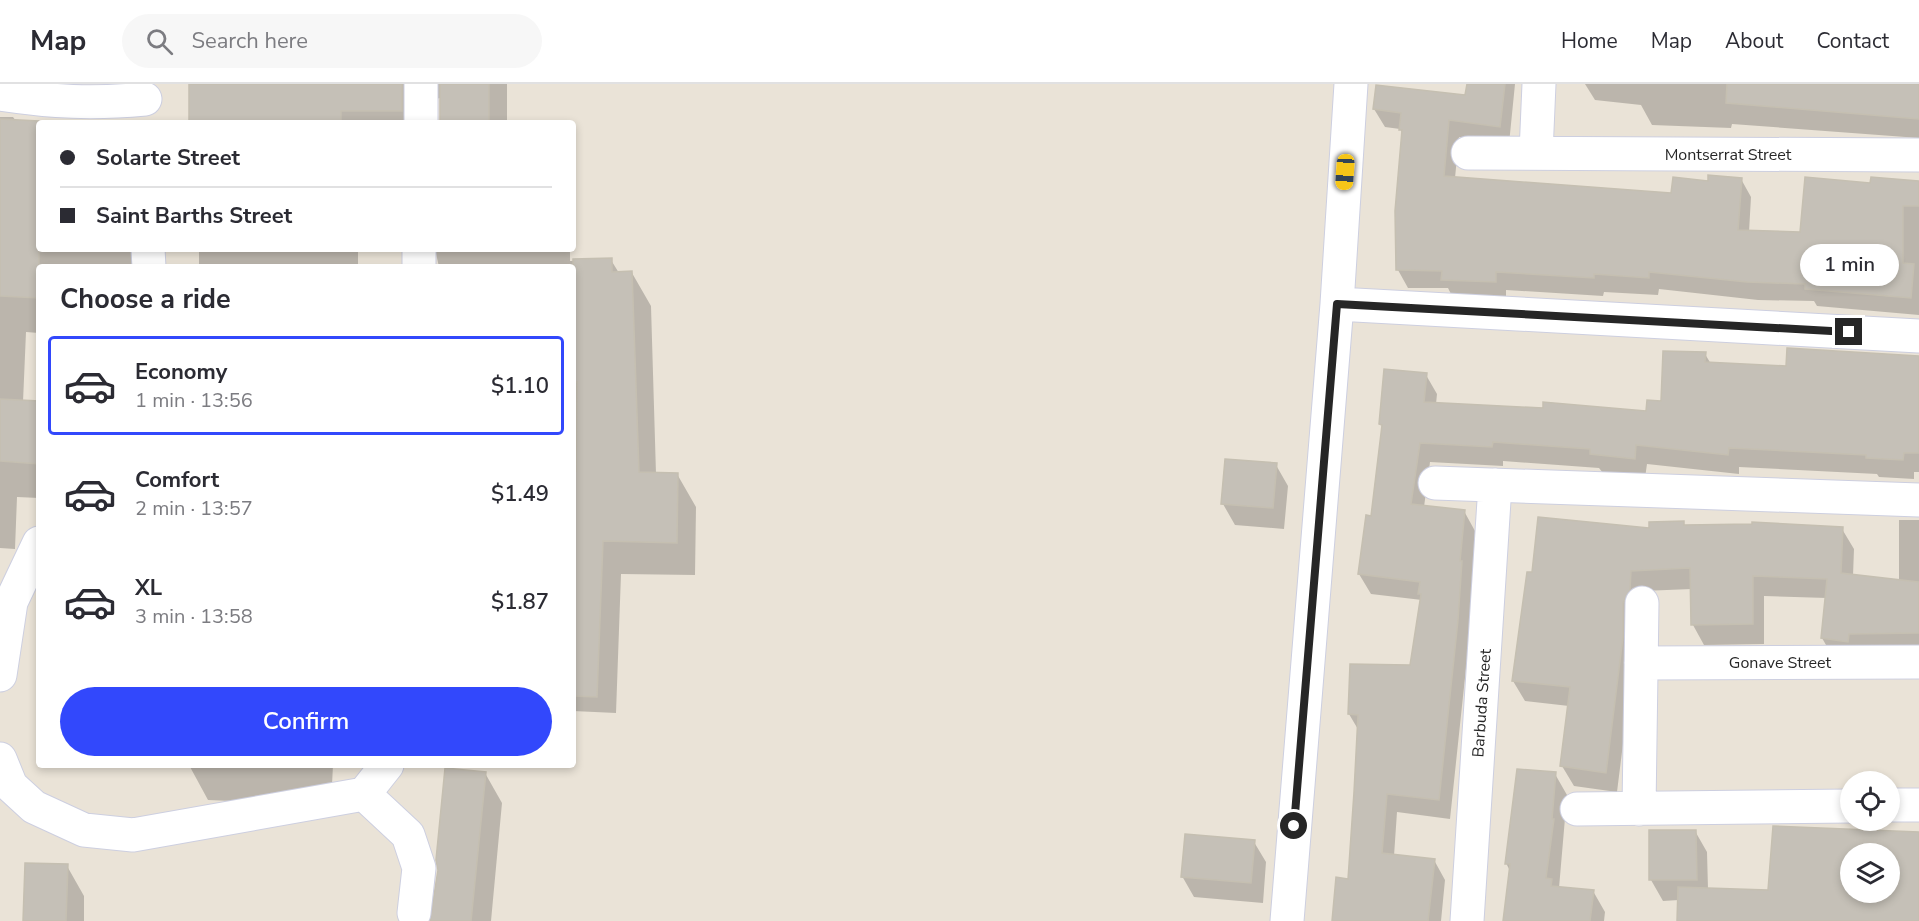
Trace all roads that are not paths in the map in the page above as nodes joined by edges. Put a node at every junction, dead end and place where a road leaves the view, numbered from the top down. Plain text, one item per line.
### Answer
1 (421, 84) edge
2 (1351, 84) edge
3 (1539, 84) edge
4 (0, 94) edge
5 (146, 102) edge
6 (421, 120) edge
7 (1467, 153) dead end
8 (1536, 153) junction
9 (1919, 155) edge
10 (1337, 304) junction
11 (1919, 336) edge
12 (1435, 483) dead end
13 (1495, 485) junction
14 (1919, 500) edge
15 (36, 546) edge
16 (12, 572) edge
17 (1642, 603) dead end
18 (1919, 662) edge
19 (1641, 663) junction
20 (0, 675) edge
21 (385, 768) edge
22 (4, 786) edge
23 (364, 794) junction
24 (1900, 805) edge
25 (1919, 805) edge
26 (1840, 806) edge
27 (1577, 809) dead end
28 (1639, 809) junction
29 (414, 913) dead end
30 (1287, 921) edge
31 (1467, 921) edge

1 - 6 street
2 - 10 street
3 - 8 street
4 - 5 street
7 - 8 street, Montserrat Street
8 - 9 street, Montserrat Street
10 - 11 street
10 - 30 street
12 - 13 street
13 - 14 street
13 - 31 street, Barbuda Street
15 - 16 street
16 - 20 street
17 - 19 street
18 - 19 street, Gonave Street
19 - 28 street
21 - 23 street
22 - 23 street
23 - 29 street
24 - 25 street
26 - 28 street
27 - 28 street

